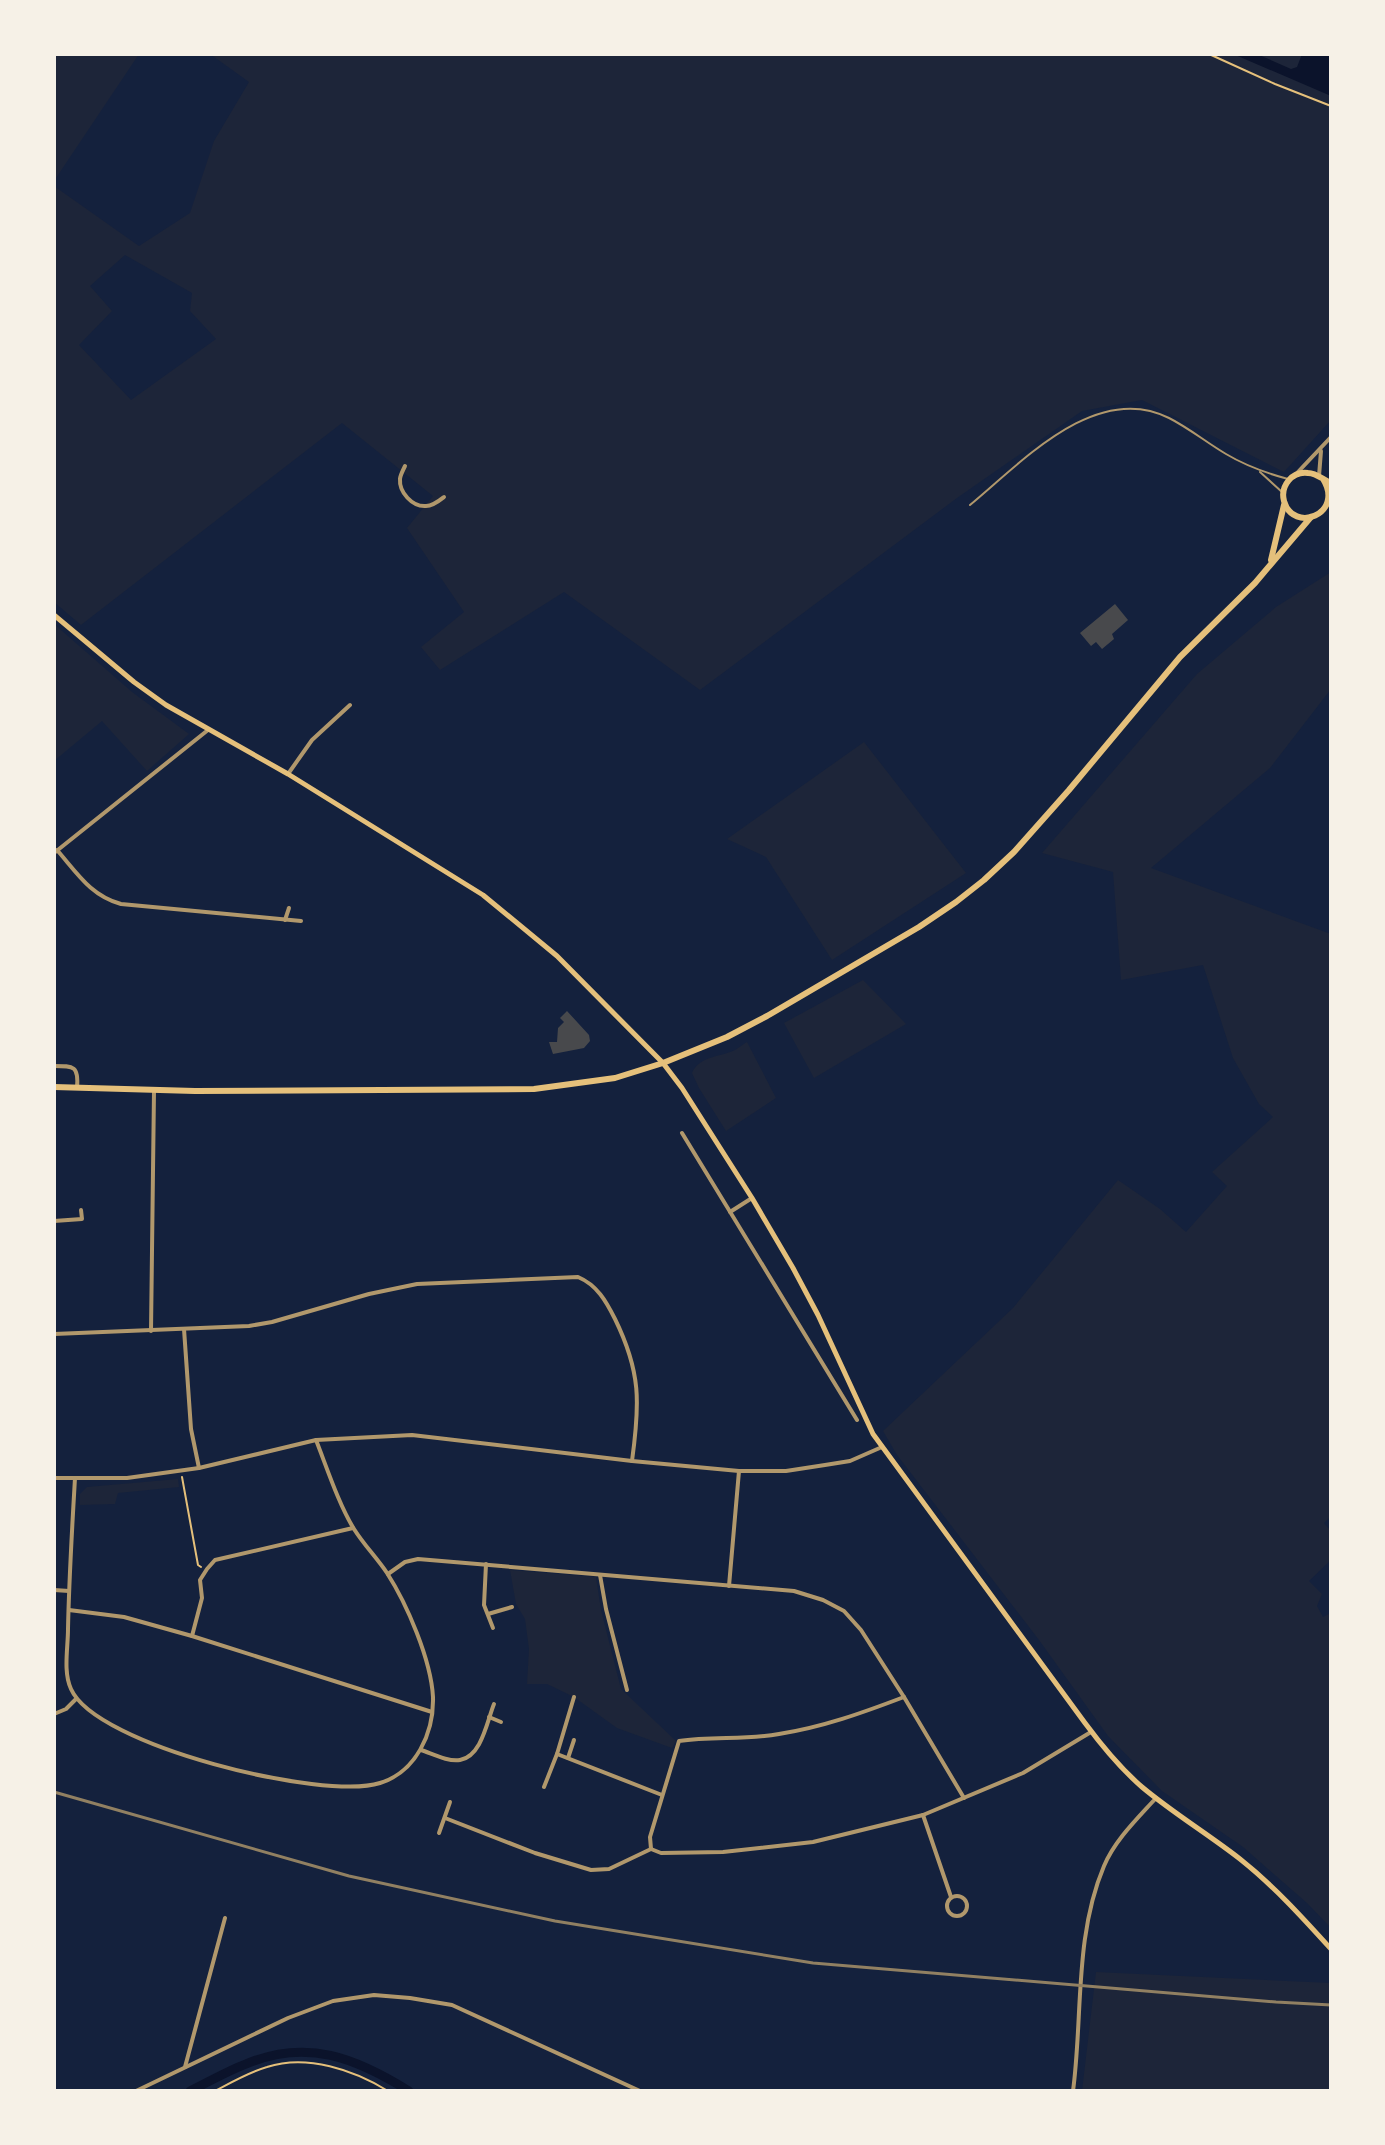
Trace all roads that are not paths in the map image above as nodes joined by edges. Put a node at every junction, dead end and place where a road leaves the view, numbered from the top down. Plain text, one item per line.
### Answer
1 (1331, 437) edge
2 (1321, 449) junction
3 (405, 466) dead end
4 (1257, 470) junction
5 (1292, 477) junction
6 (1321, 478) junction
7 (1331, 483) edge
8 (1283, 492) junction
9 (444, 497) dead end
10 (1285, 504) junction
11 (970, 505) dead end
12 (1329, 505) edge
13 (1311, 517) junction
14 (1270, 563) junction
15 (54, 615) edge
16 (350, 705) dead end
17 (208, 730) junction
18 (288, 774) junction
19 (56, 852) edge
20 (289, 908) dead end
21 (285, 920) junction
22 (301, 921) dead end
23 (663, 1063) junction
24 (54, 1066) edge
25 (54, 1087) edge
26 (77, 1088) junction
27 (154, 1091) junction
28 (682, 1133) dead end
29 (700, 1147) dead end
30 (694, 1151) junction
31 (752, 1198) junction
32 (81, 1210) dead end
33 (730, 1212) junction
34 (54, 1221) edge
35 (184, 1329) junction
36 (151, 1331) junction
37 (54, 1334) edge
38 (857, 1420) dead end
39 (316, 1440) junction
40 (882, 1447) junction
41 (632, 1461) junction
42 (199, 1468) junction
43 (739, 1471) junction
44 (54, 1478) edge
45 (75, 1478) junction
46 (353, 1528) junction
47 (486, 1564) junction
48 (388, 1574) junction
49 (600, 1575) junction
50 (729, 1586) junction
51 (54, 1590) edge
52 (69, 1591) junction
53 (512, 1607) dead end
54 (68, 1610) junction
55 (487, 1614) junction
56 (493, 1628) dead end
57 (192, 1636) junction
58 (627, 1690) dead end
59 (574, 1697) dead end
60 (904, 1697) junction
61 (76, 1699) junction
62 (494, 1704) dead end
63 (432, 1712) junction
64 (54, 1714) edge
65 (489, 1717) junction
66 (501, 1722) dead end
67 (1091, 1732) junction
68 (574, 1740) dead end
69 (421, 1750) junction
70 (557, 1754) junction
71 (568, 1758) junction
72 (544, 1787) dead end
73 (662, 1795) junction
74 (964, 1798) junction
75 (1156, 1798) junction
76 (450, 1802) dead end
77 (923, 1815) junction
78 (445, 1818) junction
79 (439, 1833) dead end
80 (651, 1849) junction
81 (951, 1897) junction
82 (225, 1918) dead end
83 (1331, 1949) edge
84 (185, 2067) junction
85 (136, 2091) edge
86 (640, 2091) edge
87 (1073, 2091) edge

1 - 2 street
2 - 5 street
2 - 6 street
3 - 9 street
4 - 5 lane
4 - 8 lane
4 - 11 lane
5 - 6 main road
5 - 8 main road
6 - 7 main road
6 - 12 main road
8 - 10 main road
10 - 13 main road
10 - 14 main road
12 - 13 main road
13 - 14 main road
14 - 23 main road
15 - 17 main road
16 - 18 street
17 - 18 main road
17 - 19 street
18 - 23 main road
19 - 21 street
20 - 21 street
21 - 22 street
23 - 27 main road
23 - 31 main road
24 - 26 street
25 - 26 main road
26 - 27 main road
27 - 36 street
28 - 30 street
29 - 30 street
30 - 33 street
31 - 33 street
31 - 40 main road
32 - 34 street
33 - 38 street
35 - 36 street
35 - 41 street
35 - 42 street
36 - 37 street
39 - 41 street
39 - 42 street
39 - 46 street
40 - 43 street
40 - 67 main road
41 - 43 street
42 - 45 street
43 - 50 street
44 - 45 street
45 - 52 street
46 - 48 street
46 - 57 street
47 - 48 street
47 - 49 street
47 - 55 street
48 - 63 street
49 - 50 street
49 - 58 street
50 - 60 street
51 - 52 street
52 - 54 street
53 - 55 street
54 - 57 street
54 - 61 street
55 - 56 street
57 - 63 street
59 - 70 street
60 - 73 street
60 - 74 street
61 - 64 street
61 - 69 street
62 - 65 street
63 - 69 street
65 - 66 street
65 - 69 street
67 - 74 street
67 - 75 main road
68 - 71 street
70 - 71 street
70 - 72 street
71 - 73 street
73 - 80 street
74 - 77 street
75 - 83 main road
75 - 87 street
76 - 78 street
77 - 80 street
77 - 81 street
78 - 79 street
78 - 80 street
81 - 81 street
82 - 84 street
84 - 85 street
84 - 86 street

